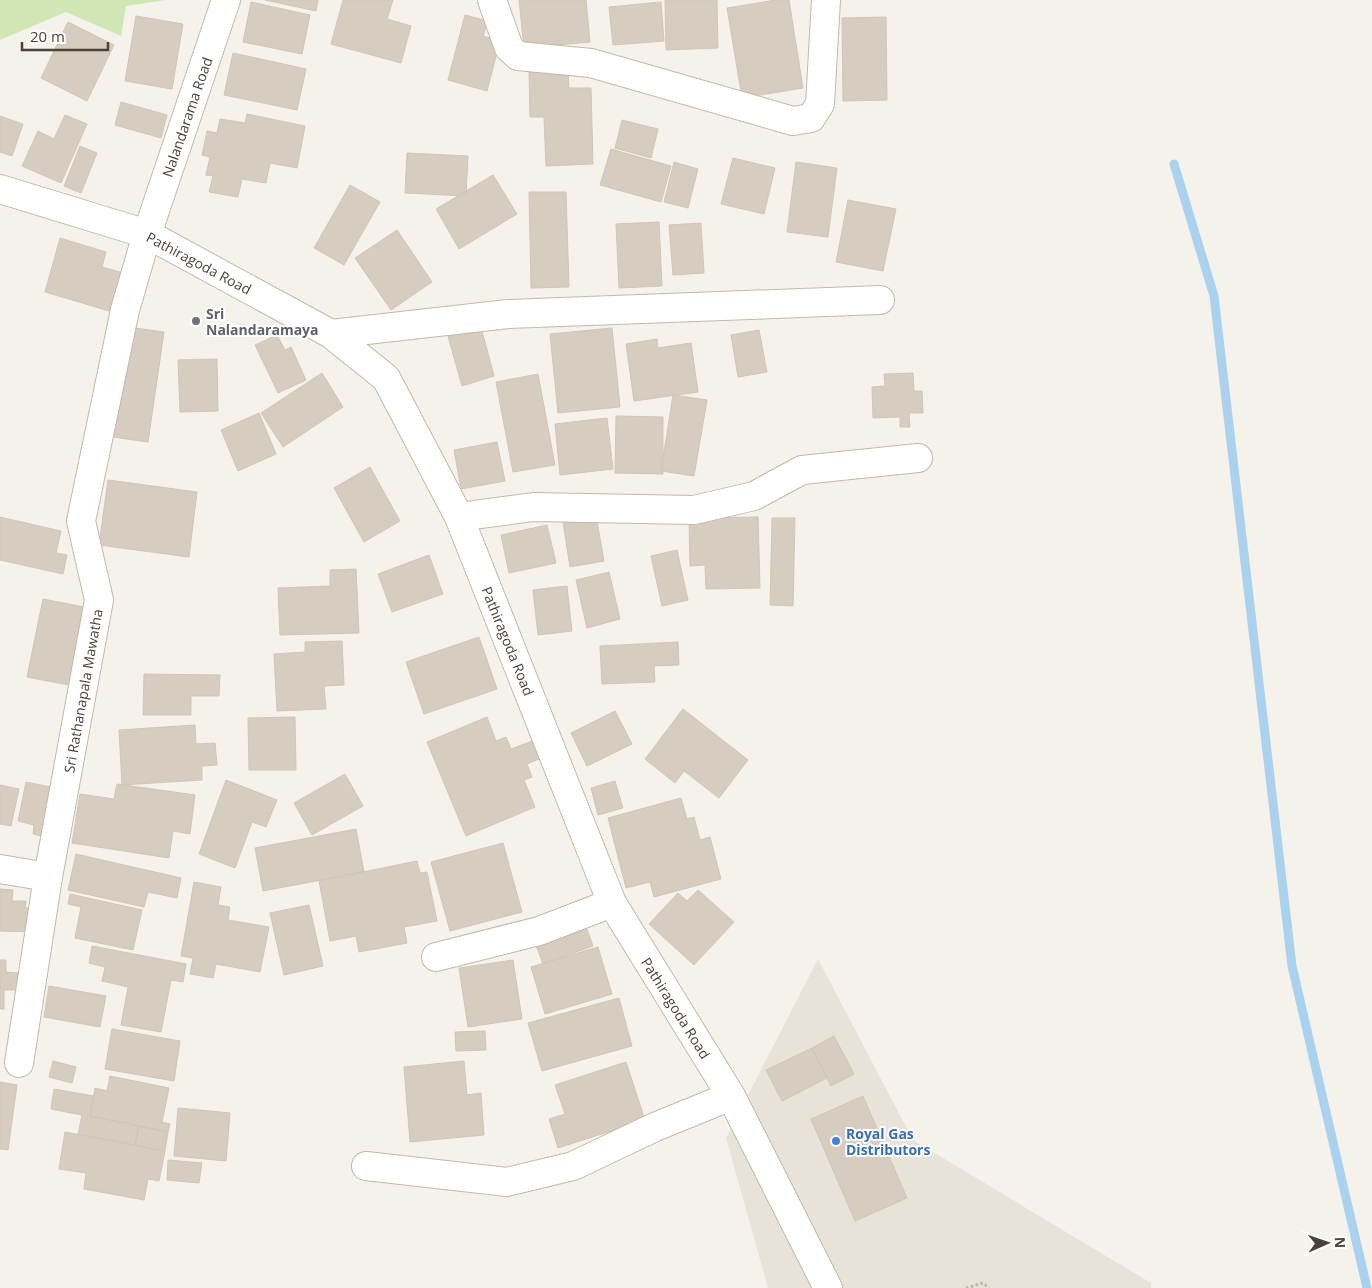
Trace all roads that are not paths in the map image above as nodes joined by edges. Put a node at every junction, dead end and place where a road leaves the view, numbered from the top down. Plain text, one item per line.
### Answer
1 (226, 0) edge
2 (492, 0) edge
3 (826, 0) edge
4 (0, 189) edge
5 (147, 234) junction
6 (880, 300) dead end
7 (331, 334) junction
8 (918, 458) dead end
9 (459, 517) junction
10 (0, 869) edge
11 (48, 877) junction
12 (612, 903) junction
13 (436, 957) dead end
14 (19, 1063) dead end
15 (731, 1096) junction
16 (366, 1166) dead end
17 (828, 1288) edge

1 - 5 street, Nalandarama Road
2 - 3 street
4 - 5 street, Pathiragoda Road
5 - 7 street, Pathiragoda Road
5 - 11 street, Sri Rathanapala Mawatha
6 - 7 street
7 - 9 street, Pathiragoda Road
8 - 9 street
9 - 12 street, Pathiragoda Road
10 - 11 street
11 - 14 street, Sri Rathanapala Mawatha
12 - 13 street
12 - 15 street, Pathiragoda Road
15 - 16 street
15 - 17 street, Pathiragoda Road

